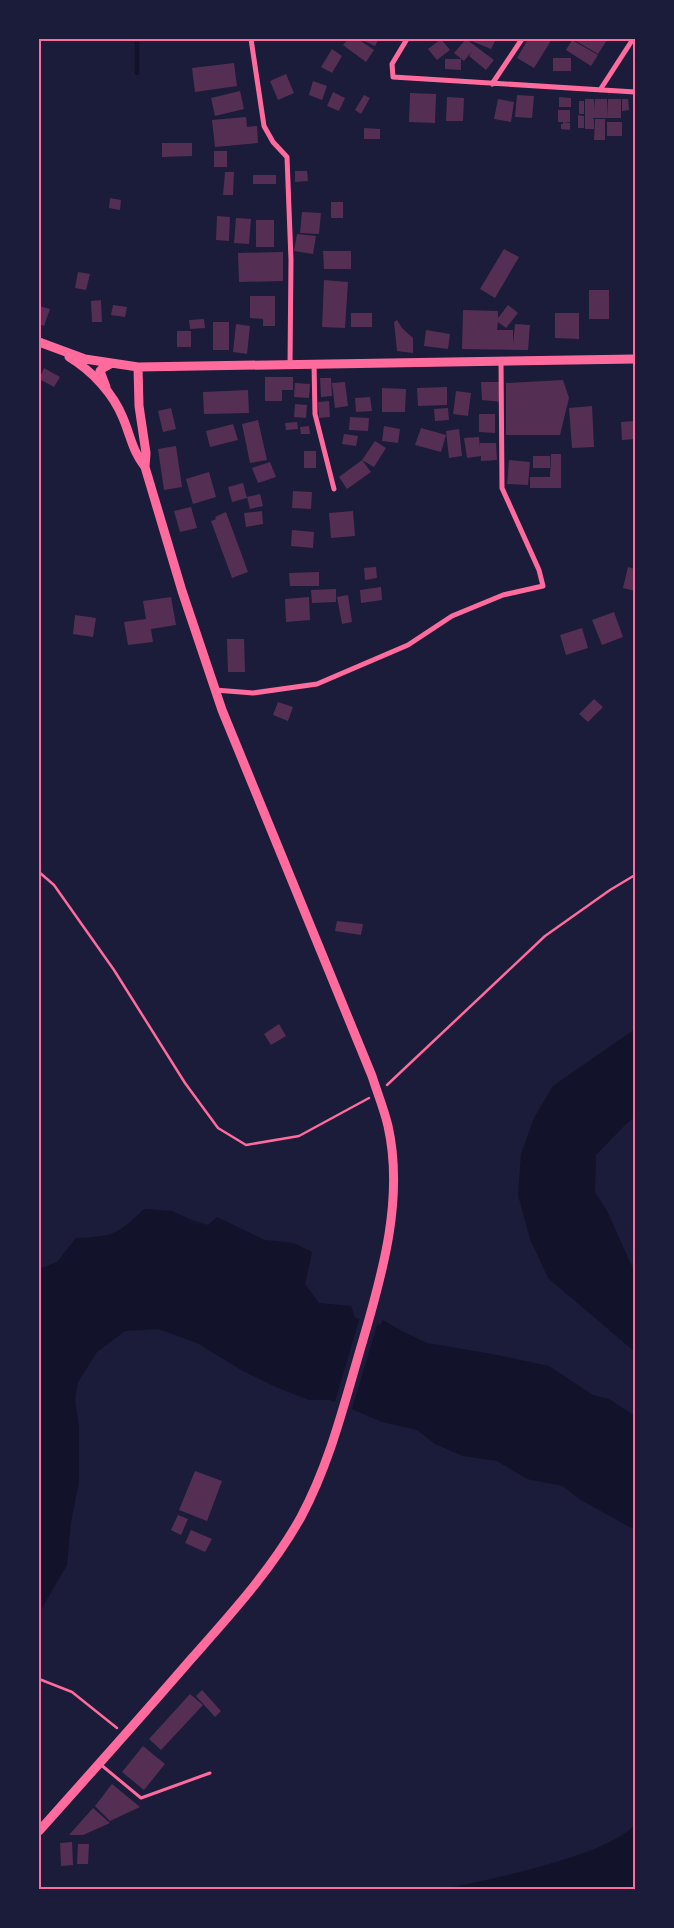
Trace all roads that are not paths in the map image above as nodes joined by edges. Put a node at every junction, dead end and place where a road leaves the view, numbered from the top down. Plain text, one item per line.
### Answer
1 (251, 39) edge
2 (407, 39) edge
3 (522, 39) edge
4 (633, 39) edge
5 (492, 84) junction
6 (600, 90) junction
7 (635, 92) edge
8 (39, 342) edge
9 (57, 350) junction
10 (635, 360) edge
11 (501, 362) junction
12 (111, 364) junction
13 (290, 364) junction
14 (314, 364) junction
15 (138, 368) junction
16 (109, 393) junction
17 (145, 467) junction
18 (334, 489) dead end
19 (215, 690) junction
20 (99, 1764) junction
21 (210, 1773) dead end
22 (39, 1831) edge

1 - 13 street
2 - 5 street
3 - 5 street
4 - 6 street
5 - 6 street
6 - 7 street
8 - 9 main road
9 - 12 main road
9 - 16 main road
10 - 11 main road
11 - 14 main road
11 - 19 street
12 - 15 main road
12 - 16 main road
13 - 14 main road
13 - 15 main road
14 - 18 street
15 - 17 main road
16 - 17 main road
17 - 19 main road
19 - 20 main road
20 - 21 lane
20 - 22 main road

